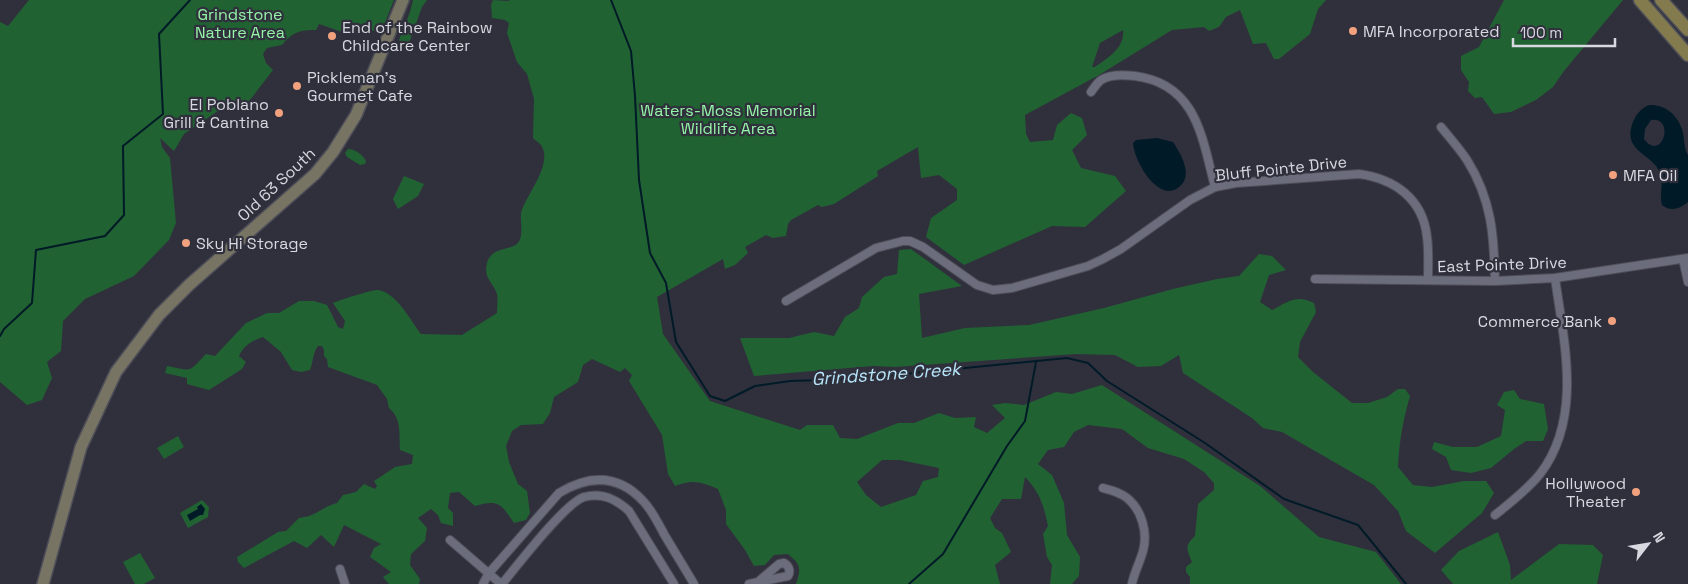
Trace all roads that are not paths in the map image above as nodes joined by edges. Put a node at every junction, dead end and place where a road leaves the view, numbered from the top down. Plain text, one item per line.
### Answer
1 (403, 0) edge
2 (1640, 0) edge
3 (1661, 0) edge
4 (1688, 30) edge
5 (1688, 54) edge
6 (1091, 92) dead end
7 (1441, 127) dead end
8 (1215, 187) junction
9 (1686, 258) edge
10 (1555, 278) junction
11 (1315, 279) dead end
12 (1428, 280) junction
13 (1495, 281) junction
14 (1688, 282) edge
15 (786, 301) dead end
16 (1102, 488) dead end
17 (1495, 515) dead end
18 (450, 540) dead end
19 (340, 569) dead end
20 (489, 573) junction
21 (759, 581) dead end
22 (43, 584) edge
23 (345, 584) edge
24 (483, 584) edge
25 (501, 584) edge
26 (674, 584) edge
27 (694, 584) edge
28 (749, 584) edge
29 (1132, 584) edge

1 - 22 main road, Old 63 South
2 - 5 main road
3 - 4 main road
6 - 8 street
7 - 13 street
8 - 12 street, Bluff Pointe Drive
8 - 15 street, Bluff Pointe Drive
9 - 10 street, East Pointe Drive
9 - 14 street
10 - 13 street, East Pointe Drive
10 - 17 street
11 - 12 street, East Pointe Drive
12 - 13 street, East Pointe Drive
16 - 29 street
18 - 20 street
19 - 23 street
20 - 24 street
20 - 25 street
20 - 27 street
21 - 28 street
25 - 26 street

